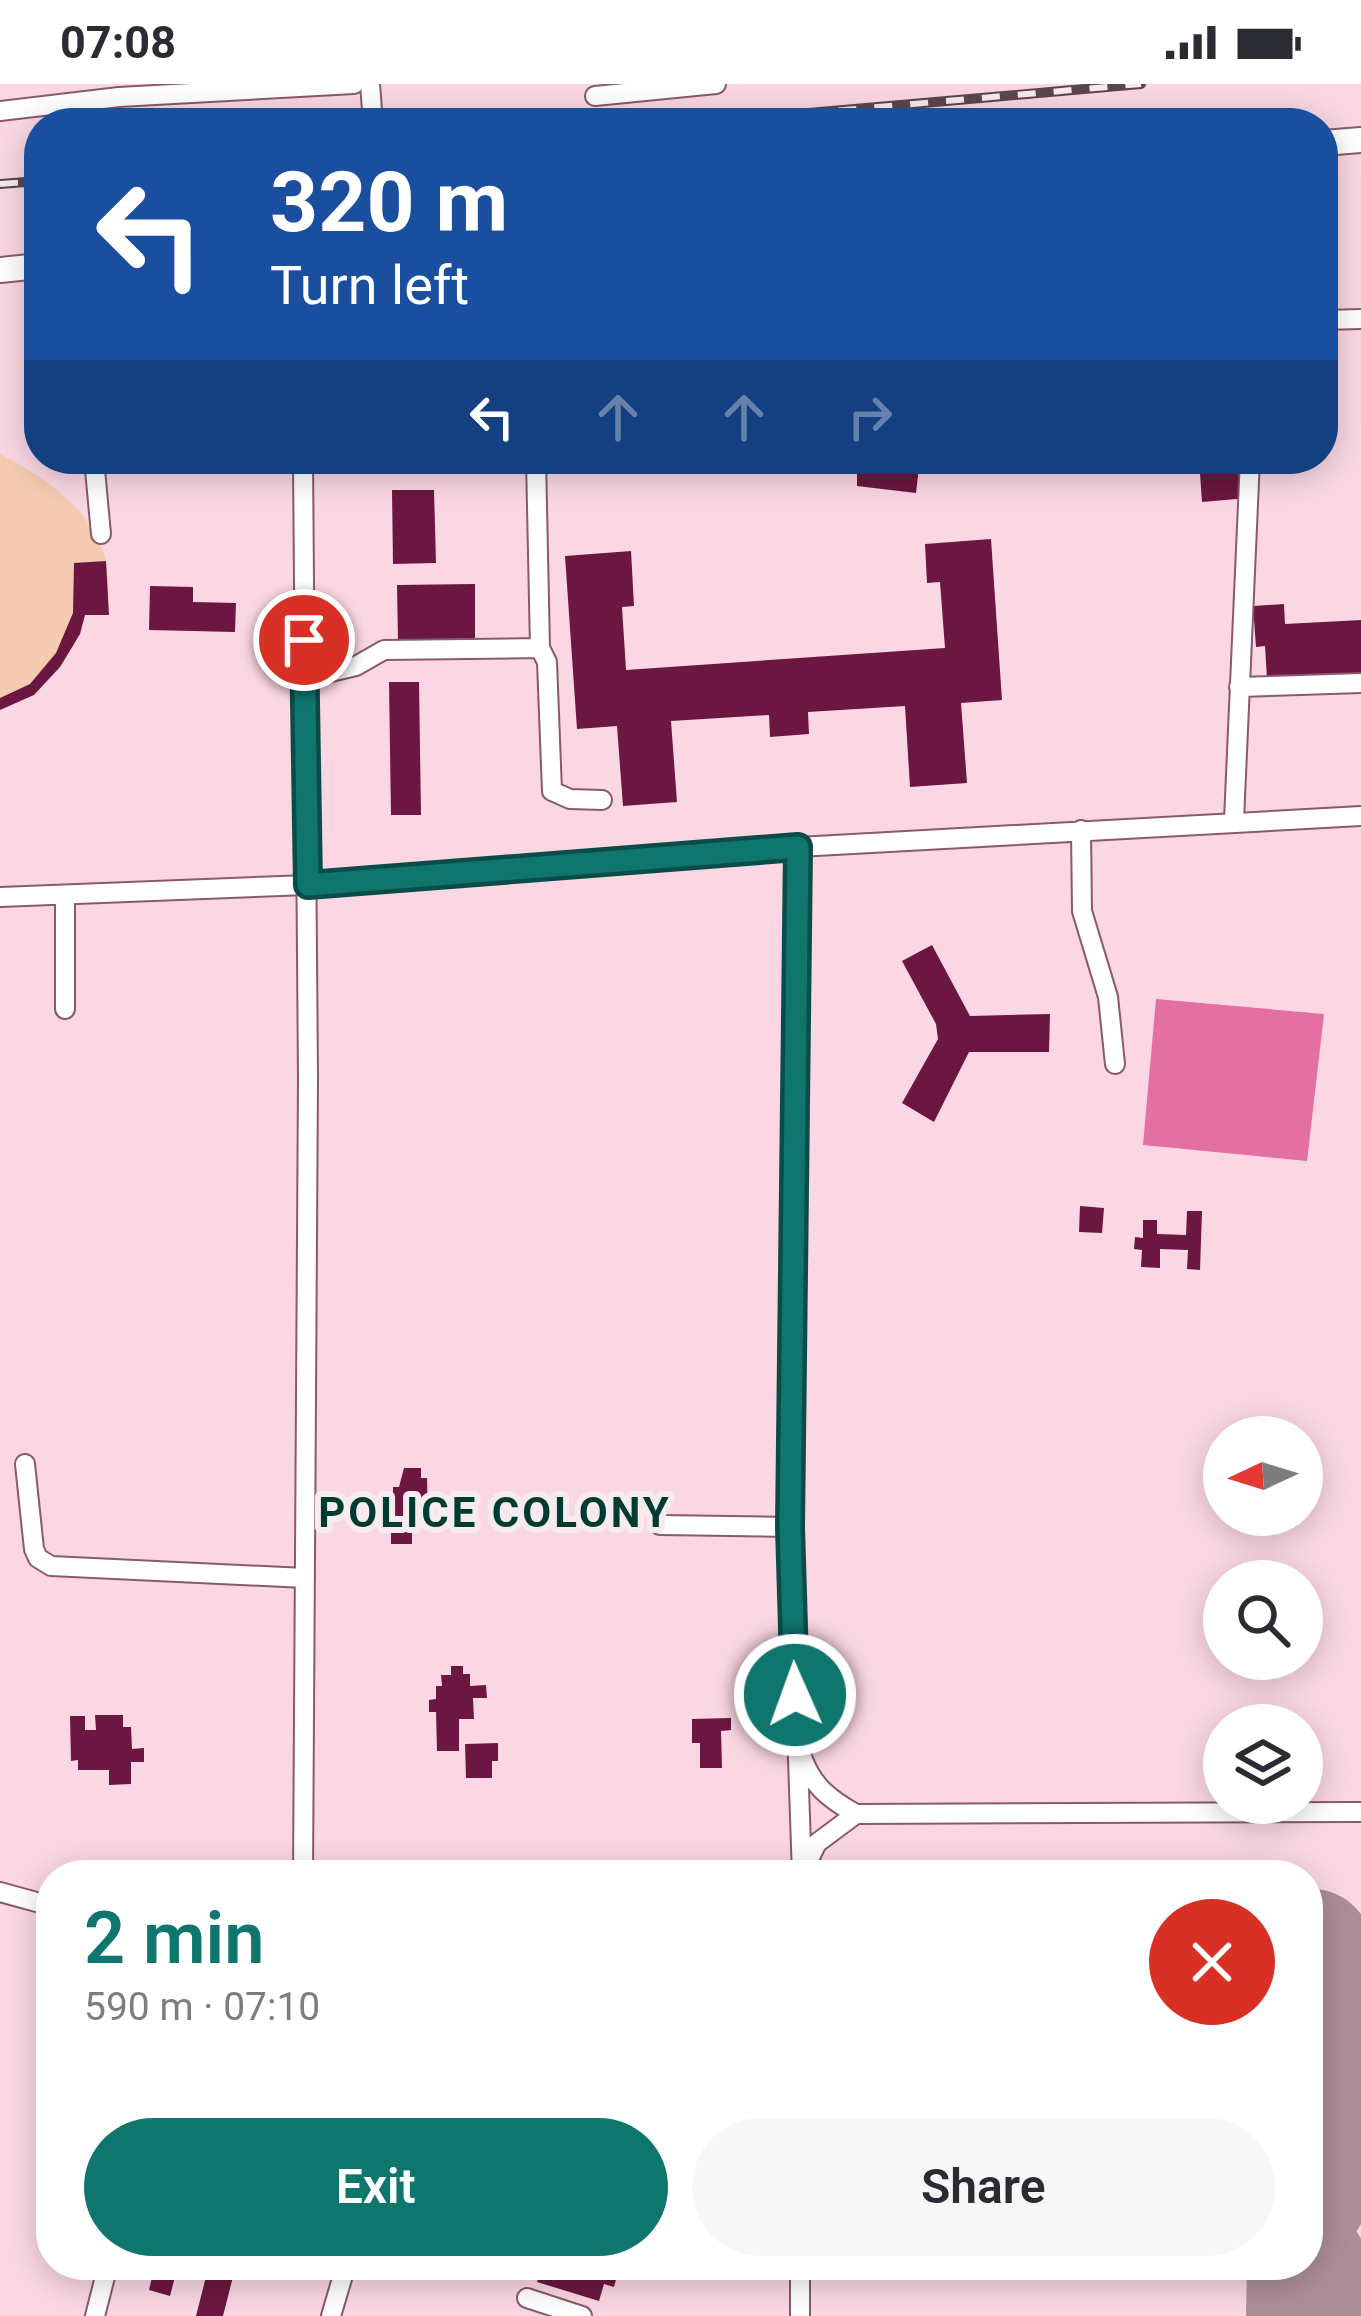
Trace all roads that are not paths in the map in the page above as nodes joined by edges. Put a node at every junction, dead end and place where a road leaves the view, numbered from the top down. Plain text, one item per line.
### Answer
1 (354, 84) edge
2 (716, 84) edge
3 (72, 94) edge
4 (595, 96) dead end
5 (0, 112) edge
6 (95, 474) edge
7 (303, 474) edge
8 (536, 474) edge
9 (1249, 474) edge
10 (101, 534) dead end
11 (540, 648) junction
12 (304, 677) junction
13 (1361, 683) edge
14 (1239, 688) junction
15 (602, 800) dead end
16 (1361, 816) edge
17 (1234, 820) junction
18 (1081, 830) junction
19 (798, 847) junction
20 (308, 885) junction
21 (65, 895) junction
22 (0, 898) edge
23 (65, 1009) dead end
24 (1114, 1064) dead end
25 (25, 1464) dead end
26 (661, 1525) dead end
27 (790, 1527) junction
28 (305, 1578) junction
29 (796, 1737) junction
30 (1361, 1812) edge
31 (856, 1814) junction
32 (303, 1860) edge
33 (801, 1860) edge
34 (809, 1860) edge
35 (0, 1892) edge
36 (36, 1902) edge
37 (104, 2280) edge
38 (342, 2280) edge
39 (800, 2280) edge
40 (527, 2298) dead end
41 (95, 2316) edge
42 (331, 2316) edge
43 (582, 2316) edge
44 (800, 2316) edge

1 - 3 street
2 - 4 street
3 - 5 street
6 - 10 street
7 - 12 street
8 - 11 street
9 - 14 street
11 - 12 street
11 - 15 street
12 - 20 street
13 - 14 street
14 - 17 street
16 - 17 street
17 - 18 street
18 - 19 street
18 - 24 street
19 - 20 street
19 - 27 street
20 - 21 street
20 - 28 street
21 - 22 street
21 - 23 street
25 - 28 street
26 - 27 street
27 - 29 street
28 - 32 street
29 - 31 street
29 - 33 street
30 - 31 street
31 - 34 street
35 - 36 street
37 - 41 street
38 - 42 street
39 - 44 street
40 - 43 street

